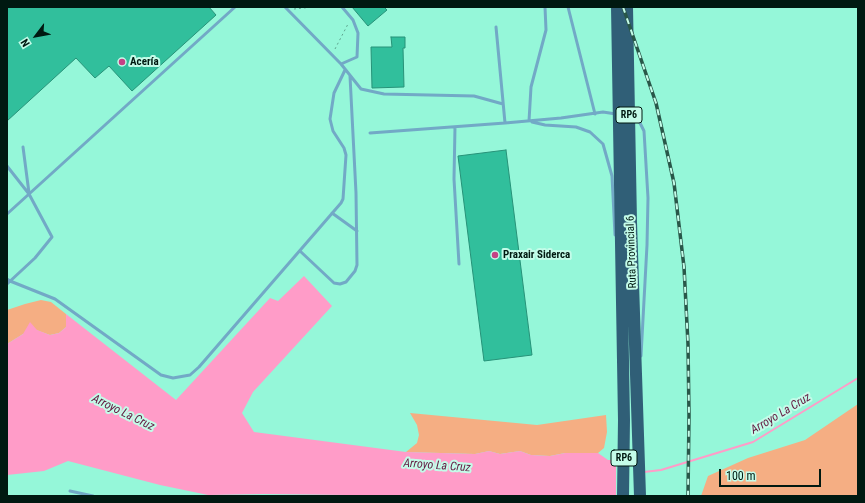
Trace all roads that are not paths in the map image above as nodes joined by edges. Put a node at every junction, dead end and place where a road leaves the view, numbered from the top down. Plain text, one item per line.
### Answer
1 (234, 7) edge
2 (342, 7) edge
3 (545, 7) edge
4 (568, 7) edge
5 (617, 7) edge
6 (627, 7) edge
7 (286, 8) edge
8 (496, 27) dead end
9 (341, 64) junction
10 (345, 70) junction
11 (350, 76) junction
12 (503, 104) junction
13 (595, 114) junction
14 (529, 121) junction
15 (505, 123) junction
16 (455, 127) junction
17 (370, 134) dead end
18 (23, 147) dead end
19 (7, 166) edge
20 (29, 194) junction
21 (332, 213) junction
22 (7, 214) edge
23 (625, 222) junction
24 (357, 232) junction
25 (615, 241) dead end
26 (300, 251) junction
27 (459, 264) dead end
28 (617, 271) dead end
29 (8, 281) edge
30 (622, 329) junction
31 (641, 362) dead end
32 (640, 369) dead end
33 (638, 420) junction
34 (70, 491) dead end
35 (93, 496) edge
36 (623, 496) edge
37 (640, 496) edge

1 - 20 lane
2 - 9 lane
3 - 14 lane
4 - 13 lane
5 - 23 highway, Ruta Provincial 6 / RP6
6 - 23 highway, Ruta Provincial 6 / RP6
7 - 9 lane
8 - 12 lane
9 - 10 lane
10 - 11 lane
10 - 21 lane
11 - 12 lane
11 - 24 lane
12 - 15 lane
13 - 14 lane
13 - 31 lane
14 - 15 lane
14 - 25 lane
15 - 16 lane
16 - 17 lane
16 - 27 lane
18 - 20 lane
19 - 20 lane
20 - 22 lane
20 - 29 lane
21 - 24 lane
21 - 26 lane
23 - 30 highway, Ruta Provincial 6 / RP6
23 - 33 highway, Ruta Provincial 6 / RP6
24 - 26 lane
26 - 29 lane
28 - 30 lane
30 - 36 highway, Ruta Provincial 6 / RP6
32 - 33 lane
33 - 37 highway, Ruta Provincial 6 / RP6
34 - 35 lane

